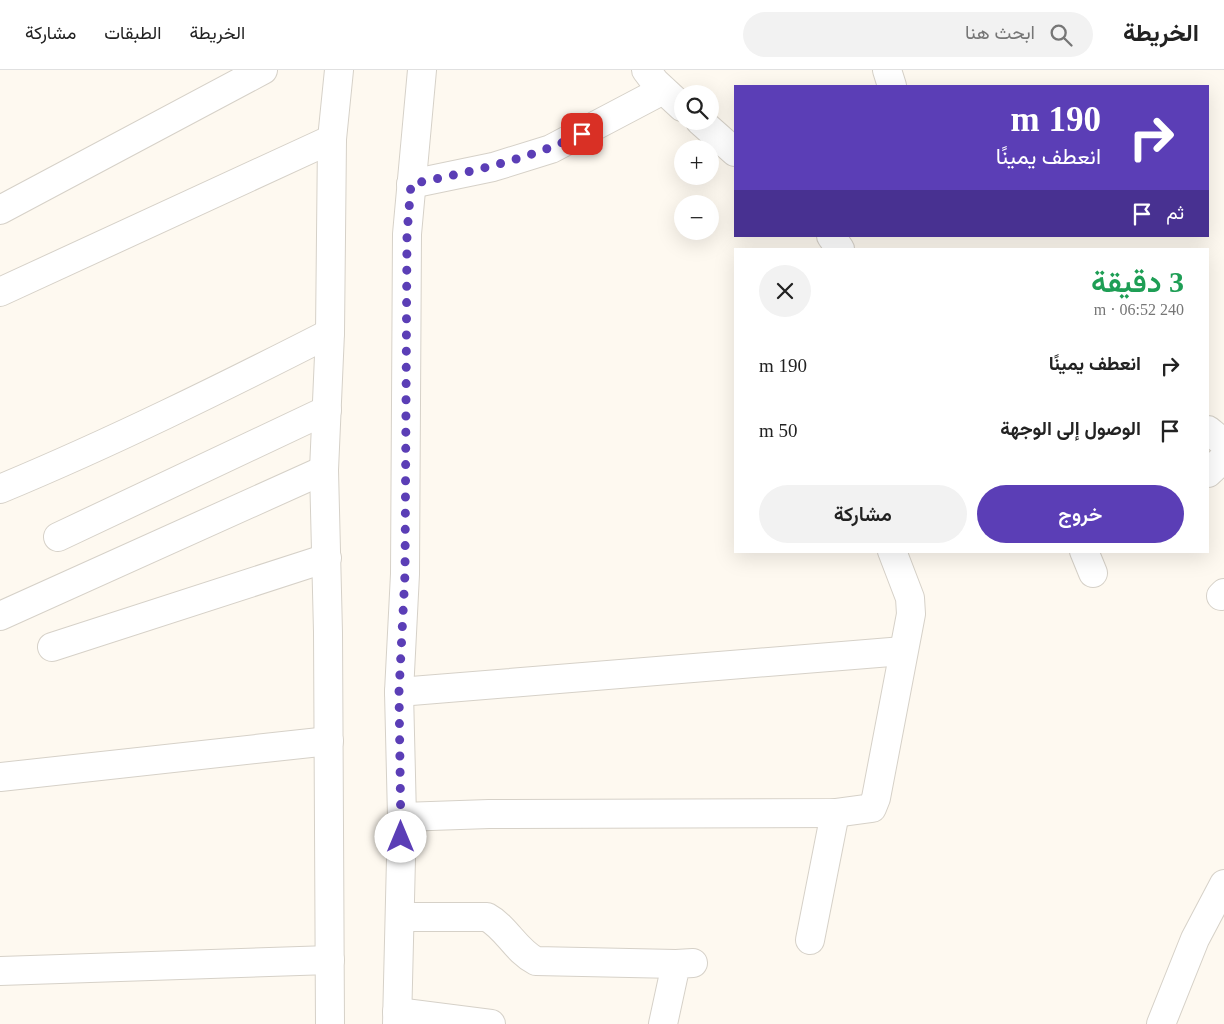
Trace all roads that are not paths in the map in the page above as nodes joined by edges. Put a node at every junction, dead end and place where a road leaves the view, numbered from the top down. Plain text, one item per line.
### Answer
1 (263, 70) edge
2 (338, 70) edge
3 (422, 70) edge
4 (887, 70) edge
5 (892, 85) edge
6 (664, 89) edge
7 (710, 130) edge
8 (332, 139) junction
9 (734, 151) edge
10 (411, 184) junction
11 (0, 210) edge
12 (832, 237) edge
13 (839, 248) edge
14 (0, 292) edge
15 (330, 333) junction
16 (326, 410) junction
17 (1209, 431) edge
18 (1224, 443) edge
19 (1224, 458) edge
20 (324, 470) junction
21 (1209, 472) edge
22 (0, 489) edge
23 (58, 537) dead end
24 (893, 553) edge
25 (327, 558) junction
26 (0, 616) edge
27 (52, 647) dead end
28 (903, 651) junction
29 (399, 692) junction
30 (329, 741) junction
31 (0, 777) edge
32 (836, 813) junction
33 (402, 817) junction
34 (1224, 884) edge
35 (400, 917) junction
36 (810, 940) dead end
37 (330, 960) junction
38 (0, 971) edge
39 (397, 1018) edge
40 (330, 1024) edge
41 (491, 1024) edge
42 (663, 1024) edge
43 (1161, 1024) edge

1 - 11 street
2 - 8 street
3 - 10 street
4 - 5 street
6 - 10 street
7 - 9 street
8 - 14 street
8 - 15 street
10 - 29 street
12 - 13 street
15 - 16 street
15 - 22 street
16 - 20 street
16 - 23 street
17 - 18 street
19 - 21 street
20 - 25 street
20 - 26 street
24 - 28 street
25 - 27 street
25 - 30 street
28 - 29 street
28 - 32 street
29 - 33 street
30 - 31 street
30 - 37 street
32 - 33 street
32 - 36 street
33 - 35 street
34 - 43 street
35 - 39 street
35 - 42 street
37 - 38 street
37 - 40 street
39 - 41 street

